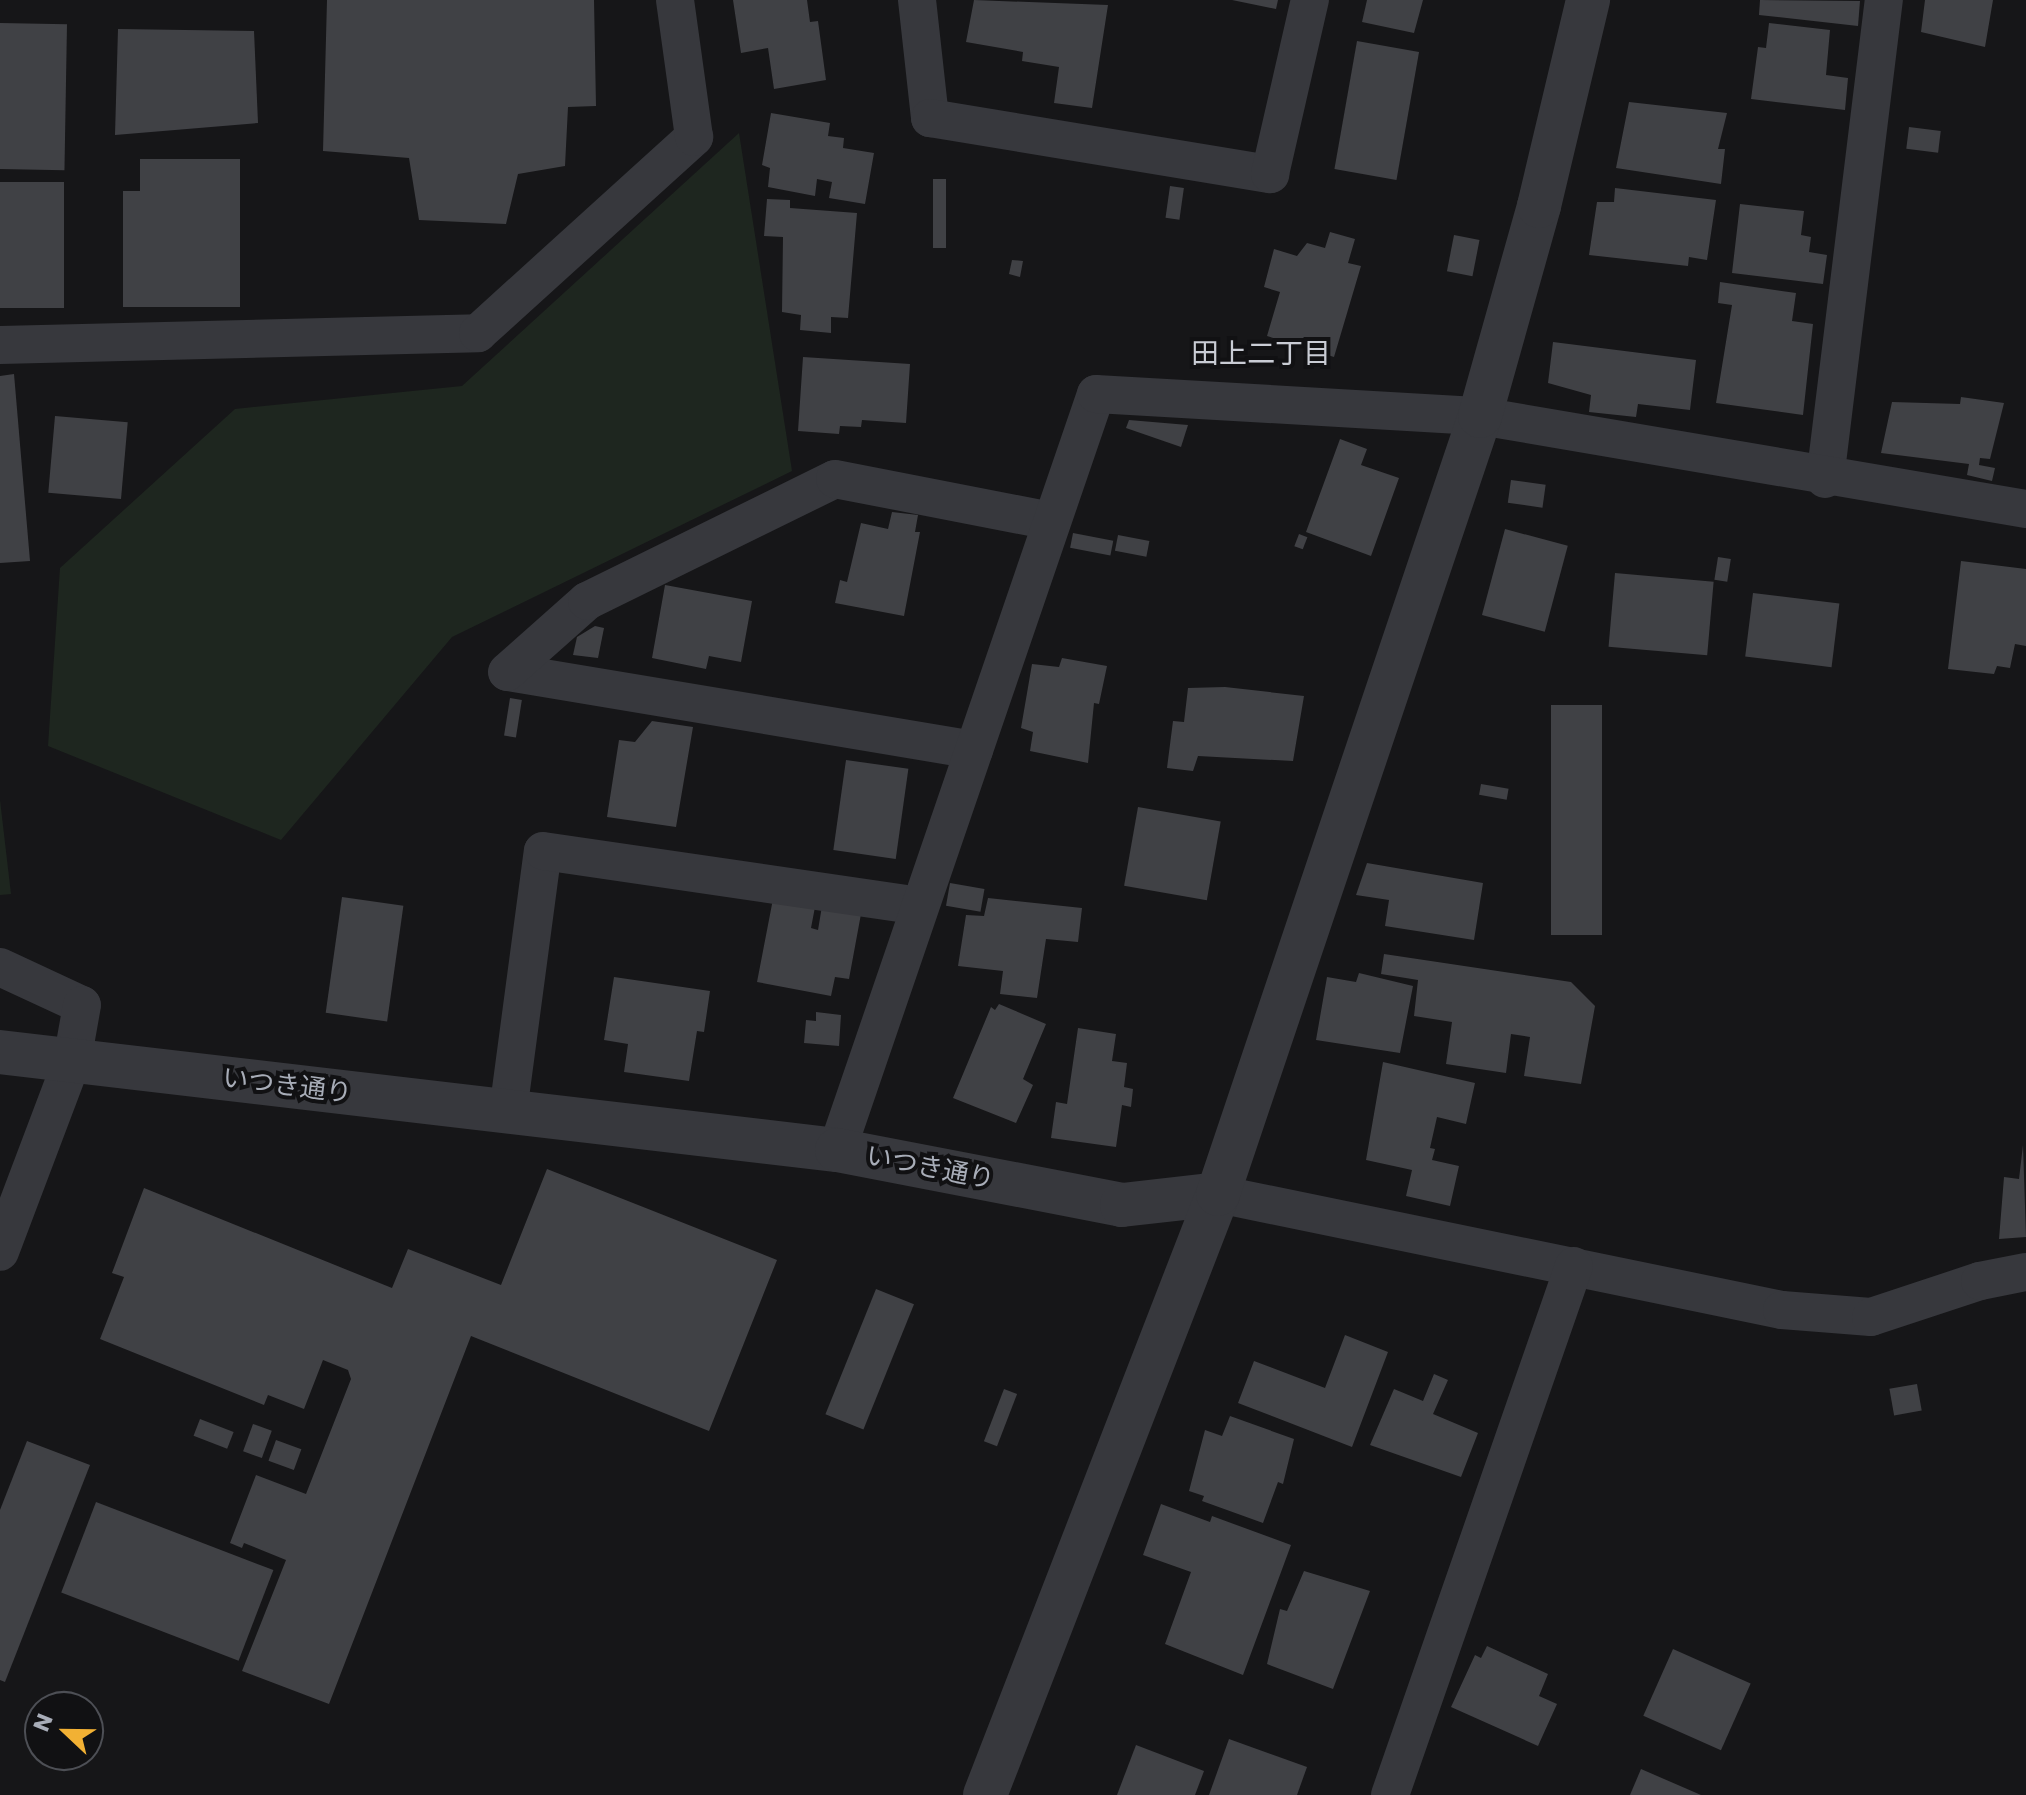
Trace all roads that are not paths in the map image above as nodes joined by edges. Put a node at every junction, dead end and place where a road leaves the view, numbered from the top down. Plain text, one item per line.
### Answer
1 (675, 0) edge
2 (917, 0) edge
3 (1310, 0) edge
4 (1588, 0) edge
5 (1884, 0) edge
6 (0, 345) edge
7 (1480, 416) junction
8 (1825, 479) junction
9 (2026, 509) edge
10 (1052, 521) junction
11 (974, 750) junction
12 (920, 906) junction
13 (0, 967) edge
14 (0, 1052) edge
15 (72, 1061) junction
16 (508, 1112) junction
17 (837, 1150) junction
18 (1218, 1194) junction
19 (0, 1252) edge
20 (1574, 1266) junction
21 (2026, 1272) edge
22 (985, 1795) edge
23 (1390, 1795) edge

1 - 6 street
2 - 3 street
4 - 7 street
5 - 8 street
7 - 8 street
7 - 10 street
7 - 18 street
8 - 9 street
10 - 11 street
10 - 11 street
11 - 12 street
12 - 16 street
12 - 17 street
13 - 15 street
14 - 15 street, いつき通り
15 - 16 street, いつき通り
15 - 19 street
16 - 17 street, いつき通り
17 - 18 street, いつき通り
18 - 20 street
18 - 22 street
20 - 21 street
20 - 23 street

